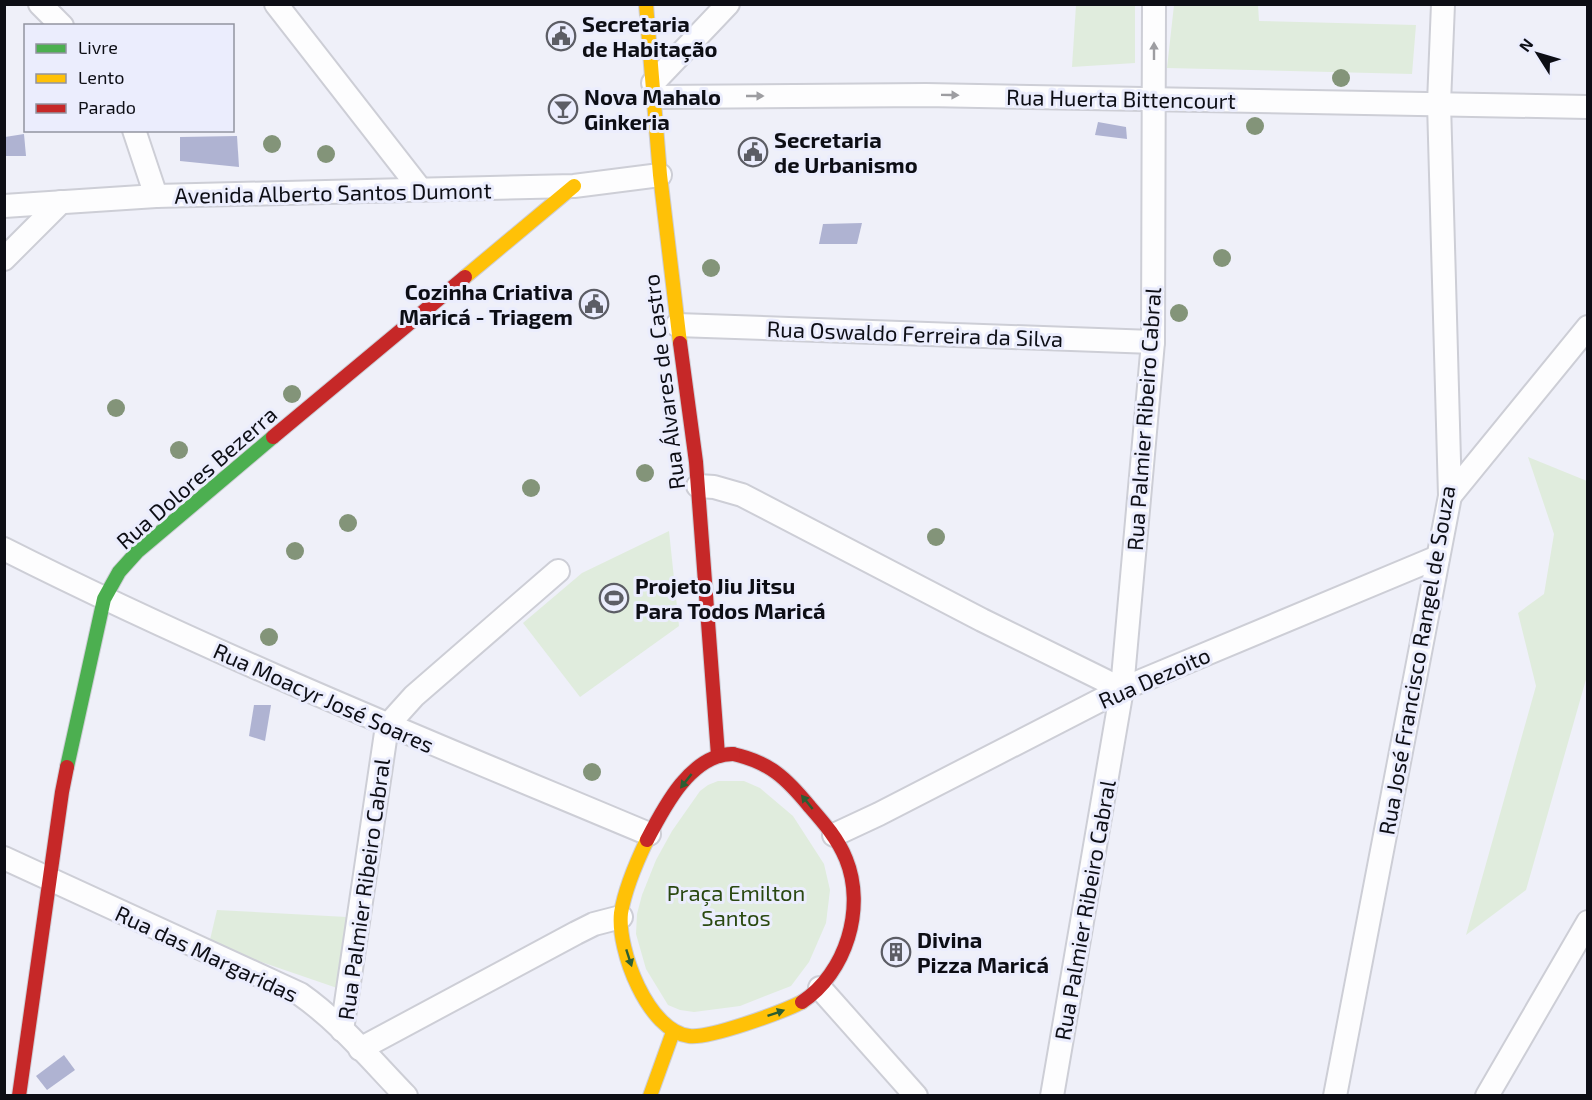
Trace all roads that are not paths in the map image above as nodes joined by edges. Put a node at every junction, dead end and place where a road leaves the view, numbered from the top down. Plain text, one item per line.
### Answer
1 (40, 4) edge
2 (276, 4) edge
3 (646, 4) edge
4 (728, 4) edge
5 (1154, 4) edge
6 (1443, 4) edge
7 (60, 24) edge
8 (654, 90) junction
9 (1154, 98) junction
10 (1439, 103) junction
11 (1587, 107) edge
12 (135, 132) edge
13 (660, 174) junction
14 (574, 186) junction
15 (515, 188) junction
16 (421, 190) junction
17 (156, 196) junction
18 (61, 202) junction
19 (4, 206) edge
20 (524, 228) junction
21 (4, 260) edge
22 (677, 325) junction
23 (1587, 327) edge
24 (1153, 342) junction
25 (698, 486) junction
26 (1450, 496) junction
27 (4, 549) edge
28 (1438, 557) junction
29 (558, 571) dead end
30 (104, 599) junction
31 (1122, 689) junction
32 (387, 726) junction
33 (718, 755) junction
34 (879, 814) junction
35 (649, 834) junction
36 (834, 835) junction
37 (4, 858) edge
38 (850, 869) junction
39 (48, 880) junction
40 (621, 917) junction
41 (1587, 922) edge
42 (820, 988) junction
43 (342, 1030) junction
44 (673, 1032) junction
45 (360, 1049) junction
46 (19, 1095) edge
47 (406, 1095) edge
48 (650, 1095) edge
49 (915, 1095) edge
50 (1052, 1095) edge
51 (1335, 1095) edge
52 (1487, 1095) edge

1 - 7 street
2 - 16 street
3 - 8 street, Rua Álvares de Castro
4 - 8 street
9 -> 5 street, Rua Palmier Ribeiro Cabral
6 - 10 street, Rua José Francisco Rangel de Souza
8 -> 9 street, Rua Huerta Bittencourt
8 - 13 street, Rua Álvares de Castro
9 - 10 street, Rua Huerta Bittencourt
9 - 24 street, Rua Palmier Ribeiro Cabral
10 - 11 street, Rua Huerta Bittencourt
10 - 26 street, Rua José Francisco Rangel de Souza
12 - 17 street
13 - 14 street, Avenida Alberto Santos Dumont
13 - 22 street, Rua Álvares de Castro
14 - 15 street, Avenida Alberto Santos Dumont
14 - 20 street, Rua Dolores Bezerra
15 - 16 street, Avenida Alberto Santos Dumont
15 - 20 street
16 - 17 street, Avenida Alberto Santos Dumont
17 - 18 street, Avenida Alberto Santos Dumont
18 - 19 street, Avenida Alberto Santos Dumont
18 - 21 street
20 - 30 street, Rua Dolores Bezerra
22 - 24 street, Rua Oswaldo Ferreira da Silva
22 - 25 street, Rua Álvares de Castro
23 - 26 street
24 - 31 street, Rua Palmier Ribeiro Cabral
25 - 31 street
25 - 33 street, Rua Álvares de Castro
26 - 28 street, Rua José Francisco Rangel de Souza
27 - 30 street, Rua Moacyr José Soares
28 - 31 street, Rua Dezoito
28 - 51 street, Rua José Francisco Rangel de Souza
29 - 32 street, Rua Palmier Ribeiro Cabral
30 - 32 street, Rua Moacyr José Soares
30 - 39 street, Rua Dolores Bezerra
31 - 34 street, Rua Dezoito
31 - 50 street, Rua Palmier Ribeiro Cabral
32 - 35 street, Rua Moacyr José Soares
32 - 43 street, Rua Palmier Ribeiro Cabral
33 -> 35 street
36 -> 33 street
34 - 36 street, Rua Dezoito
34 - 38 street
35 - 40 street
36 - 38 street
37 - 39 street, Rua das Margaridas
38 - 42 street
39 - 43 street, Rua das Margaridas
39 - 46 street, Rua Dolores Bezerra
40 -> 44 street
40 - 45 street
41 - 52 street
44 -> 42 street
42 - 49 street
43 - 45 street, Rua das Margaridas
44 - 48 street
45 - 47 street, Rua Palmier Ribeiro Cabral

